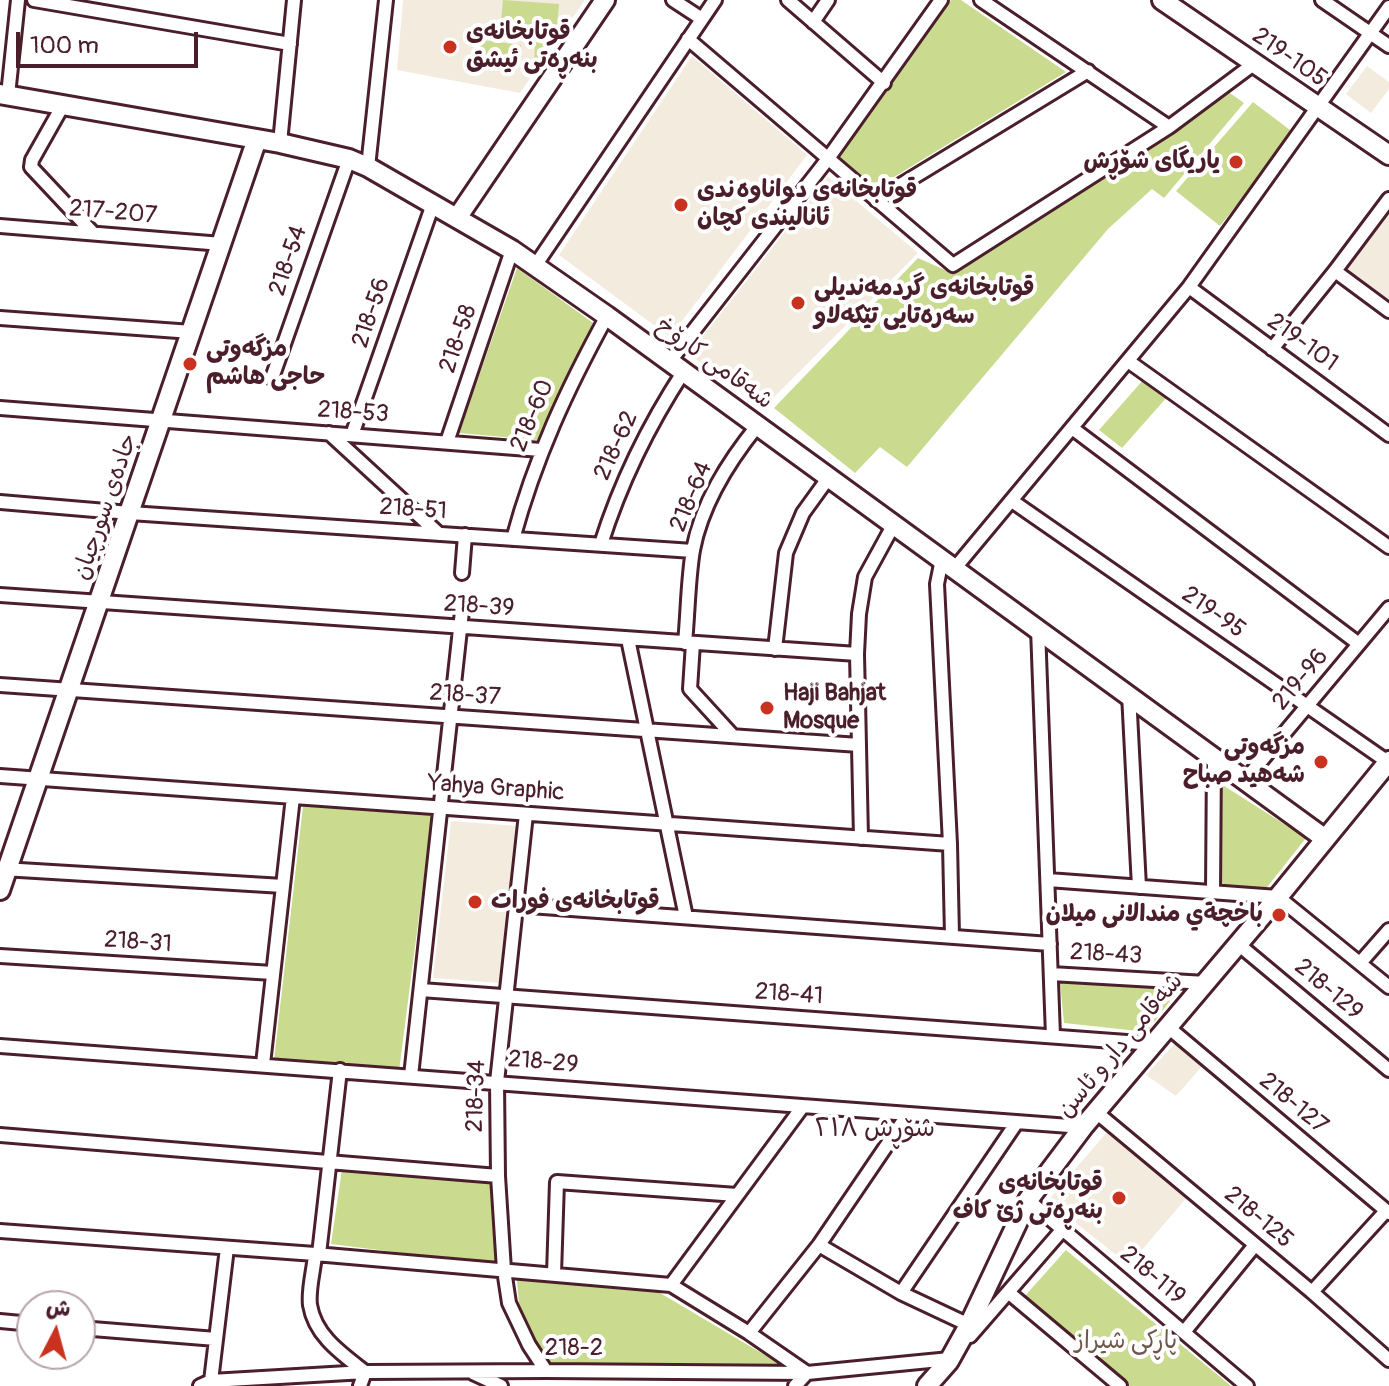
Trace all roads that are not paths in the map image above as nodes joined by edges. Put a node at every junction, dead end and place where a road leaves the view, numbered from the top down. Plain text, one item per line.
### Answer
1 (18, 0) edge
2 (34, 0) edge
3 (294, 0) edge
4 (386, 0) edge
5 (605, 0) edge
6 (673, 0) edge
7 (715, 0) edge
8 (788, 0) edge
9 (828, 0) edge
10 (941, 0) edge
11 (981, 0) edge
12 (1162, 0) edge
13 (1322, 0) edge
14 (1389, 7) edge
15 (702, 19) junction
16 (813, 22) junction
17 (1370, 34) junction
18 (688, 39) junction
19 (290, 44) junction
20 (1389, 46) edge
21 (1255, 63) junction
22 (1088, 71) junction
23 (884, 83) junction
24 (4, 95) edge
25 (63, 105) junction
26 (1318, 107) junction
27 (1169, 127) junction
28 (257, 139) junction
29 (280, 143) junction
30 (1389, 155) edge
31 (349, 159) junction
32 (827, 160) junction
33 (368, 167) junction
34 (1389, 199) edge
35 (876, 200) junction
36 (433, 204) junction
37 (457, 218) junction
38 (0, 226) edge
39 (93, 233) junction
40 (222, 244) junction
41 (512, 250) junction
42 (535, 266) junction
43 (1335, 271) junction
44 (1189, 287) junction
45 (1389, 311) edge
46 (607, 316) junction
47 (0, 318) edge
48 (192, 332) junction
49 (1272, 349) junction
50 (1128, 361) junction
51 (677, 366) junction
52 (272, 378) dead end
53 (0, 408) edge
54 (161, 421) junction
55 (758, 425) junction
56 (1072, 428) junction
57 (329, 433) junction
58 (352, 435) junction
59 (1389, 435) edge
60 (447, 442) junction
61 (541, 450) junction
62 (829, 477) junction
63 (1012, 501) junction
64 (0, 502) edge
65 (130, 513) junction
66 (894, 524) junction
67 (439, 534) junction
68 (465, 535) junction
69 (513, 539) junction
70 (601, 544) junction
71 (1389, 547) edge
72 (693, 551) junction
73 (949, 563) junction
74 (462, 573) dead end
75 (0, 595) edge
76 (463, 602) dead end
77 (99, 604) junction
78 (1389, 608) edge
79 (461, 628) junction
80 (1038, 628) junction
81 (628, 639) junction
82 (689, 643) junction
83 (1359, 644) junction
84 (775, 649) junction
85 (857, 654) junction
86 (0, 685) edge
87 (69, 692) junction
88 (1129, 694) junction
89 (1307, 706) junction
90 (451, 717) junction
91 (647, 731) junction
92 (733, 736) junction
93 (859, 745) junction
94 (1214, 756) junction
95 (1389, 762) edge
96 (0, 776) edge
97 (39, 778) junction
98 (1246, 779) junction
99 (293, 797) junction
100 (441, 807) junction
101 (526, 814) junction
102 (666, 824) junction
103 (861, 838) junction
104 (1324, 838) junction
105 (950, 844) junction
106 (4, 869) edge
107 (1048, 880) junction
108 (283, 886) junction
109 (1139, 887) junction
110 (0, 890) edge
111 (1213, 892) junction
112 (1278, 897) junction
113 (516, 905) junction
114 (686, 917) junction
115 (1389, 930) edge
116 (952, 936) junction
117 (1050, 944) junction
118 (1238, 944) junction
119 (0, 956) edge
120 (1360, 963) junction
121 (273, 973) junction
122 (1051, 974) junction
123 (1206, 983) junction
124 (1389, 987) edge
125 (421, 990) junction
126 (506, 996) junction
127 (1168, 1027) junction
128 (1053, 1036) junction
129 (1154, 1044) junction
130 (0, 1046) edge
131 (263, 1064) junction
132 (340, 1070) junction
133 (1389, 1070) edge
134 (411, 1076) junction
135 (497, 1082) junction
136 (803, 1106) junction
137 (1096, 1112) junction
138 (908, 1114) junction
139 (1017, 1122) junction
140 (1083, 1127) junction
141 (0, 1135) edge
142 (329, 1162) junction
143 (498, 1176) junction
144 (737, 1195) junction
145 (1028, 1200) junction
146 (1387, 1212) edge
147 (1063, 1229) junction
148 (0, 1231) edge
149 (819, 1245) junction
150 (1255, 1245) junction
151 (227, 1248) junction
152 (317, 1254) junction
153 (504, 1270) junction
154 (554, 1274) junction
155 (671, 1285) junction
156 (1008, 1292) junction
157 (1312, 1292) junction
158 (901, 1293) junction
159 (969, 1325) junction
160 (96, 1329) edge
161 (1184, 1332) junction
162 (749, 1333) junction
163 (216, 1339) junction
164 (1389, 1360) edge
165 (949, 1361) junction
166 (546, 1371) junction
167 (365, 1372) junction
168 (470, 1372) junction
169 (807, 1373) junction
170 (262, 1379) junction
171 (205, 1384) edge
172 (933, 1384) edge
173 (276, 1386) edge
174 (360, 1386) edge
175 (501, 1386) edge
176 (795, 1386) edge
177 (1120, 1386) edge
178 (1247, 1386) edge

1 - 24 street
2 - 19 street
3 - 19 street
4 - 33 street
5 - 37 street
6 - 15 street
7 - 15 street
8 - 16 street
9 - 16 street
10 - 23 street, 218-62
11 - 22 street
12 - 21 street, 219-105
13 - 17 street
14 - 17 street
15 - 18 street
16 - 23 street
17 - 20 street
17 - 26 street
18 - 32 street
18 - 42 street
19 - 29 street
21 - 26 street, 219-105
21 - 27 street
22 - 27 street
22 - 35 street
23 - 32 street, 218-62
24 - 25 street, شەقامی کارۆخ
25 - 28 street, شەقامی کارۆخ
25 - 39 street
26 - 30 street, 219-105
26 - 44 street
27 - 35 street
28 - 29 street, شەقامی کارۆخ
28 - 40 street, جادەی سورچیان
29 - 31 street, شەقامی کارۆخ
31 - 33 street, شەقامی کارۆخ
31 - 52 street, 218-54
32 - 35 street
32 - 51 street, 218-62
33 - 36 street, شەقامی کارۆخ
34 - 43 street
36 - 37 street, شەقامی کارۆخ
36 - 58 street, 218-56
37 - 41 street, شەقامی کارۆخ
38 - 39 street, 217-207
39 - 40 street, 217-207
40 - 48 street, جادەی سورچیان
41 - 42 street, شەقامی کارۆخ
41 - 60 street, 218-58
42 - 46 street, شەقامی کارۆخ
43 - 45 street
43 - 49 street
44 - 49 street, 219-101
44 - 50 street
46 - 51 street, شەقامی کارۆخ
46 - 61 street, 218-60
47 - 48 street
48 - 54 street, جادەی سورچیان
49 - 59 street, 219-101
50 - 56 street
50 - 71 street
51 - 55 street, شەقامی کارۆخ
51 - 70 street, 218-62
53 - 54 street, 218-53
54 - 57 street, 218-53
54 - 65 street, جادەی سورچیان
55 - 62 street, شەقامی کارۆخ
55 - 72 street, 218-64
56 - 63 street
56 - 83 street
57 - 58 street, 218-53
57 - 67 street
58 - 60 street, 218-53
60 - 61 street, 218-53
61 - 69 street, 218-60
62 - 66 street, شەقامی کارۆخ
62 - 84 street
63 - 73 street
63 - 89 street, 219-95
64 - 65 street, 218-51
65 - 67 street, 218-51
65 - 77 street, جادەی سورچیان
66 - 73 street, شەقامی کارۆخ
66 - 85 street
67 - 68 street, 218-51
68 - 69 street, 218-51
68 - 74 street
69 - 70 street, 218-51
70 - 72 street, 218-51
72 - 82 street, 218-64
73 - 80 street, شەقامی کارۆخ
73 - 105 street
75 - 77 street, 218-39
76 - 79 street
77 - 79 street, 218-39
77 - 87 street, جادەی سورچیان
78 - 83 street, 219-96
79 - 81 street, 218-39
79 - 90 street
80 - 88 street, شەقامی کارۆخ
80 - 107 street
81 - 82 street, 218-39
81 - 91 street
82 - 84 street, 218-39
82 - 92 street, 218-64
83 - 89 street, 219-96
84 - 85 street, 218-39
85 - 93 street
86 - 87 street, 218-37
87 - 90 street, 218-37
87 - 97 street, جادەی سورچیان
88 - 94 street, شەقامی کارۆخ
88 - 109 street
89 - 95 street, 219-95
89 - 98 street, 219-96
90 - 91 street, 218-37
90 - 100 street
91 - 92 street, 218-37
91 - 102 street
92 - 93 street, 218-37
93 - 103 street
94 - 98 street, شەقامی کارۆخ
94 - 111 street
95 - 104 street, شەقامی دار و ئاسن
96 - 97 street, Yahya Graphic
97 - 99 street, Yahya Graphic
97 - 106 street, جادەی سورچیان
98 - 104 street, شەقامی کارۆخ
99 - 100 street, Yahya Graphic
99 - 108 street
100 - 101 street, Yahya Graphic
100 - 125 street
101 - 102 street, Yahya Graphic
101 - 113 street, 218-34
102 - 103 street, Yahya Graphic
102 - 114 street
103 - 105 street, Yahya Graphic
104 - 112 street, شەقامی دار و ئاسن
105 - 116 street
106 - 108 street
106 - 110 street, جادەی سورچیان
107 - 109 street
107 - 117 street
108 - 121 street
109 - 111 street
111 - 112 street
112 - 118 street, شەقامی دار و ئاسن
112 - 120 street
113 - 114 street
113 - 126 street, 218-34
114 - 116 street
115 - 120 street
116 - 117 street
117 - 122 street
118 - 123 street, شەقامی دار و ئاسن
118 - 133 street, 218-129
119 - 121 street, 218-31
120 - 124 street
121 - 131 street
122 - 123 street, 218-43
122 - 128 street
123 - 127 street, شەقامی دار و ئاسن
125 - 126 street, 218-41
125 - 134 street
126 - 128 street, 218-41
126 - 135 street, 218-34
127 - 129 street, شەقامی دار و ئاسن
127 - 146 street, 218-127
128 - 129 street, 218-41
129 - 137 street, شەقامی دار و ئاسن
130 - 131 street, 218-29
131 - 132 street, 218-29
132 - 134 street, 218-29
132 - 142 street
134 - 135 street, 218-29
135 - 136 street, 218-29
135 - 143 street, 218-34
136 - 138 street, 218-29
136 - 144 street
137 - 140 street, شەقامی دار و ئاسن
137 - 150 street, 218-125
138 - 139 street, 218-29
138 - 149 street
139 - 140 street, 218-29
139 - 158 street
140 - 145 street, شەقامی دار و ئاسن
141 - 142 street
142 - 143 street
142 - 152 street
143 - 153 street, 218-34
144 - 154 street
144 - 155 street
145 - 147 street, 218-119
145 - 159 street, شەقامی دار و ئاسن
146 - 157 street
147 - 156 street
147 - 161 street, 218-119
148 - 151 street
149 - 158 street
149 - 162 street
150 - 157 street, 218-125
150 - 161 street
151 - 152 street
151 - 163 street
152 - 153 street
152 - 167 street
153 - 154 street
153 - 166 street, 218-34
154 - 155 street
155 - 162 street
156 - 165 street
156 - 177 street
157 - 164 street, 218-125
158 - 159 street
159 - 165 street, شەقامی دار و ئاسن
160 - 163 street
161 - 178 street, 218-119
162 - 169 street
163 - 171 street
165 - 169 street, 218-2
165 - 172 street, شەقامی دار و ئاسن
166 - 168 street, 218-2
166 - 169 street, 218-2
167 - 168 street, 218-2
167 - 170 street, 218-2
167 - 174 street
168 - 175 street
169 - 176 street
170 - 171 street, 218-2
170 - 173 street

